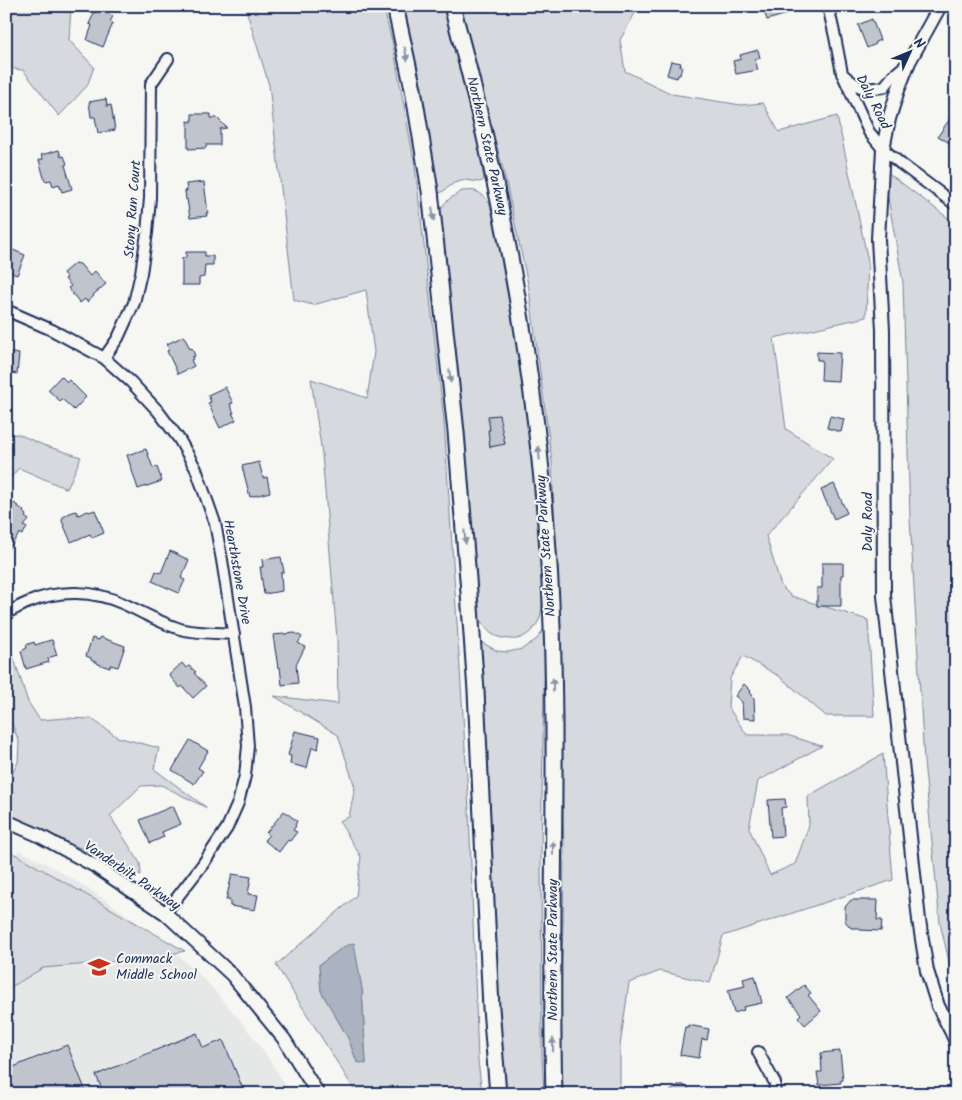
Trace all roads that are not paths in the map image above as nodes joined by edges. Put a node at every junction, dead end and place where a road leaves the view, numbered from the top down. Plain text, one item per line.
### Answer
1 (395, 6) edge
2 (452, 6) edge
3 (828, 6) edge
4 (940, 6) edge
5 (168, 59) dead end
6 (909, 62) junction
7 (842, 73) junction
8 (883, 149) junction
9 (956, 205) edge
10 (6, 310) edge
11 (104, 358) junction
12 (6, 613) edge
13 (234, 634) junction
14 (6, 821) edge
15 (165, 913) junction
16 (956, 1042) edge
17 (758, 1052) dead end
18 (318, 1094) edge
19 (498, 1094) edge
20 (554, 1094) edge
21 (774, 1094) edge

1 -> 19 highway
20 -> 2 highway, Northern State Parkway
3 - 7 street, Daly Road
4 - 6 main road
5 - 11 street, Stony Run Court
6 - 7 street
6 - 8 main road
7 - 8 street, Daly Road
8 - 9 street
8 - 16 main road, Daly Road
10 - 11 street, Hearthstone Drive
11 - 13 street, Hearthstone Drive
12 - 13 street
13 - 15 street, Hearthstone Drive
14 - 15 main road, Vanderbilt Parkway
15 - 18 main road, Vanderbilt Parkway
17 - 21 street

